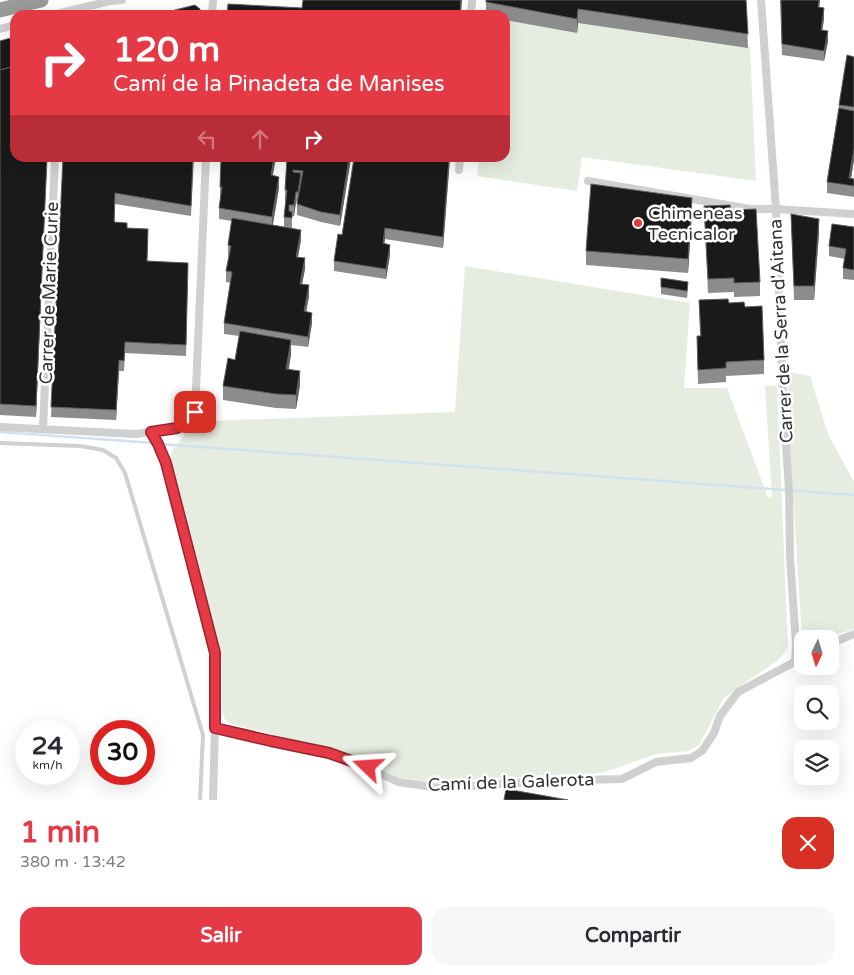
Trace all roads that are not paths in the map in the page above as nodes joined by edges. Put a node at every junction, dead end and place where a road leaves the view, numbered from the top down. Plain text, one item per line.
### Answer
1 (41, 0) edge
2 (122, 0) edge
3 (761, 0) edge
4 (0, 10) edge
5 (76, 10) edge
6 (55, 162) edge
7 (206, 162) edge
8 (460, 162) edge
9 (459, 170) dead end
10 (588, 181) dead end
11 (776, 209) junction
12 (854, 214) edge
13 (0, 427) edge
14 (43, 429) junction
15 (151, 432) junction
16 (0, 443) edge
17 (795, 630) edge
18 (854, 634) edge
19 (839, 640) edge
20 (794, 663) edge
21 (215, 728) junction
22 (200, 800) edge
23 (213, 800) edge

1 - 4 highway
2 - 5 street
3 - 11 street, Carrer de la Serra d'Aitana
6 - 14 street, Carrer de Marie Curie
7 - 15 street
8 - 9 street
10 - 11 street
11 - 12 street
11 - 17 street, Carrer de la Serra d'Aitana
13 - 14 street
14 - 15 street
15 - 21 street
16 - 22 lane
18 - 19 street
20 - 21 street, Camí de la Galerota
21 - 23 street

